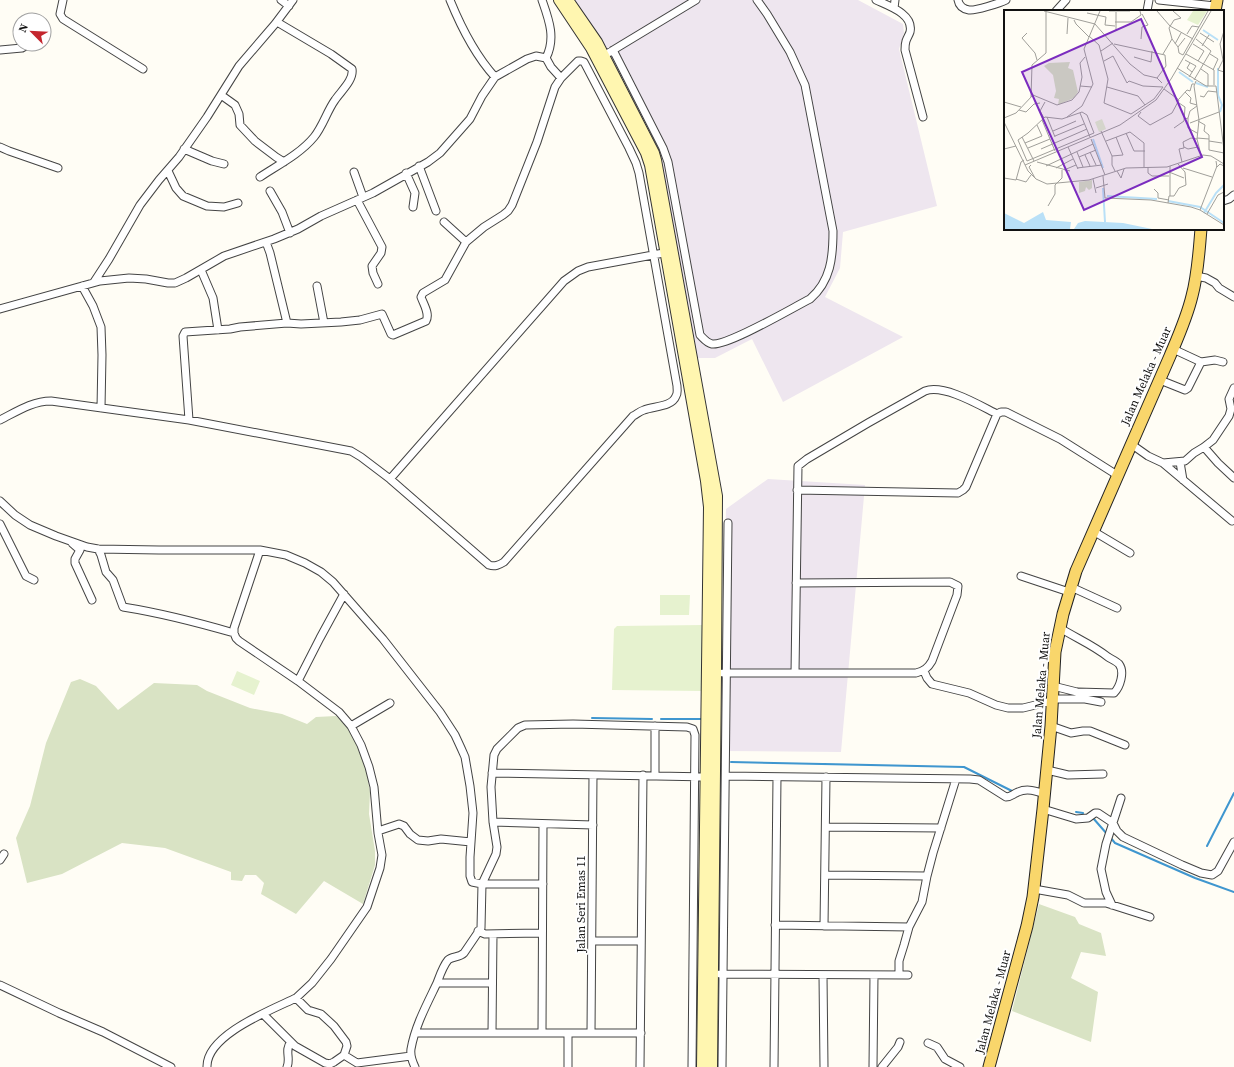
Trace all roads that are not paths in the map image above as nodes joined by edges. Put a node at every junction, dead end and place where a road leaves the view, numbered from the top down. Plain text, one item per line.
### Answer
1 (63, 0) edge
2 (281, 0) edge
3 (450, 0) edge
4 (542, 0) edge
5 (558, 0) edge
6 (568, 0) edge
7 (696, 0) edge
8 (757, 0) edge
9 (876, 0) edge
10 (895, 0) edge
11 (958, 0) edge
12 (1006, 0) edge
13 (1066, 0) edge
14 (1148, 0) edge
15 (1159, 0) edge
16 (291, 3) edge
17 (1216, 6) edge
18 (894, 8) junction
19 (1057, 10) edge
20 (1147, 10) edge
21 (277, 22) junction
22 (12, 49) edge
23 (0, 50) edge
24 (613, 50) junction
25 (546, 58) junction
26 (600, 58) junction
27 (143, 69) dead end
28 (495, 77) junction
29 (560, 78) junction
30 (221, 95) junction
31 (923, 117) dead end
32 (0, 147) edge
33 (184, 149) junction
34 (284, 162) junction
35 (224, 164) dead end
36 (419, 166) junction
37 (58, 168) dead end
38 (168, 171) junction
39 (354, 172) dead end
40 (406, 173) junction
41 (260, 177) dead end
42 (270, 191) dead end
43 (1234, 195) edge
44 (360, 199) junction
45 (1224, 201) edge
46 (238, 203) dead end
47 (413, 207) dead end
48 (436, 211) dead end
49 (444, 222) dead end
50 (1201, 230) edge
51 (290, 233) junction
52 (266, 242) junction
53 (466, 242) junction
54 (669, 252) junction
55 (653, 255) junction
56 (201, 270) junction
57 (1201, 277) junction
58 (94, 282) junction
59 (378, 284) dead end
60 (82, 286) junction
61 (317, 286) dead end
62 (1234, 297) edge
63 (0, 309) edge
64 (287, 323) junction
65 (324, 323) junction
66 (218, 330) junction
67 (1173, 349) junction
68 (1201, 362) junction
69 (1223, 362) dead end
70 (1160, 380) junction
71 (1234, 388) edge
72 (101, 408) junction
73 (997, 414) junction
74 (0, 420) edge
75 (189, 420) junction
76 (1131, 444) junction
77 (1204, 447) junction
78 (1180, 462) junction
79 (1163, 463) junction
80 (1117, 475) junction
81 (1234, 478) edge
82 (390, 480) junction
83 (1183, 480) junction
84 (797, 490) junction
85 (0, 501) edge
86 (1232, 521) dead end
87 (728, 523) dead end
88 (0, 524) edge
89 (1093, 531) junction
90 (71, 542) junction
91 (98, 549) junction
92 (260, 550) junction
93 (1130, 553) dead end
94 (1021, 576) dead end
95 (34, 580) dead end
96 (796, 583) junction
97 (1070, 590) junction
98 (344, 594) junction
99 (92, 600) dead end
100 (1117, 608) dead end
101 (1060, 628) junction
102 (234, 633) junction
103 (924, 671) junction
104 (717, 673) junction
105 (795, 673) junction
106 (298, 681) junction
107 (1053, 686) junction
108 (1052, 700) junction
109 (1100, 702) dead end
110 (390, 703) dead end
111 (351, 726) junction
112 (655, 726) junction
113 (1050, 726) junction
114 (1125, 745) dead end
115 (1047, 770) junction
116 (492, 773) junction
117 (1103, 774) dead end
118 (593, 775) junction
119 (643, 775) junction
120 (655, 776) junction
121 (710, 776) junction
122 (777, 777) junction
123 (826, 777) junction
124 (956, 779) junction
125 (1045, 794) junction
126 (1121, 798) dead end
127 (1043, 809) junction
128 (493, 822) junction
129 (543, 824) junction
130 (593, 825) junction
131 (1112, 826) junction
132 (826, 827) junction
133 (941, 828) junction
134 (378, 831) junction
135 (471, 842) junction
136 (1234, 842) edge
137 (825, 875) junction
138 (927, 876) junction
139 (482, 884) junction
140 (543, 884) junction
141 (1034, 889) junction
142 (1112, 905) junction
143 (1150, 917) dead end
144 (775, 925) junction
145 (824, 926) junction
146 (909, 927) junction
147 (478, 931) junction
148 (542, 933) junction
149 (493, 934) junction
150 (592, 941) junction
151 (641, 941) junction
152 (713, 974) junction
153 (774, 974) junction
154 (824, 975) junction
155 (874, 975) junction
156 (899, 975) junction
157 (908, 976) dead end
158 (437, 983) junction
159 (492, 983) junction
160 (0, 985) edge
161 (296, 998) junction
162 (263, 1014) junction
163 (416, 1033) junction
164 (492, 1033) junction
165 (542, 1033) junction
166 (568, 1033) junction
167 (591, 1033) junction
168 (641, 1033) junction
169 (291, 1042) junction
170 (900, 1042) dead end
171 (928, 1043) dead end
172 (344, 1055) junction
173 (411, 1056) junction
174 (171, 1067) edge
175 (207, 1067) edge
176 (287, 1067) edge
177 (415, 1067) edge
178 (568, 1067) edge
179 (640, 1067) edge
180 (692, 1067) edge
181 (702, 1067) edge
182 (712, 1067) edge
183 (722, 1067) edge
184 (774, 1067) edge
185 (824, 1067) edge
186 (873, 1067) edge
187 (882, 1067) edge
188 (960, 1067) edge
189 (989, 1067) edge

1 - 27 street
2 - 16 street
3 - 28 street
4 - 25 street
5 - 26 street
6 - 26 street
7 - 24 street
8 - 24 street
9 - 18 street
10 - 18 street
11 - 12 street
13 - 19 street
14 - 20 street
15 - 17 street
16 - 21 street
18 - 31 street
21 - 30 street
21 - 34 street
22 - 23 street
24 - 26 street
25 - 28 street
25 - 29 street
26 - 54 street
28 - 36 street
29 - 53 street
29 - 55 street
30 - 33 street
30 - 34 street
32 - 37 street
33 - 35 street
33 - 38 street
34 - 41 street
36 - 40 street
36 - 48 street
38 - 46 street
38 - 58 street
39 - 44 street
40 - 44 street
40 - 47 street
42 - 51 street
43 - 45 street
44 - 51 street
44 - 59 street
49 - 53 street
50 - 57 main road, Jalan Melaka - Muar
51 - 52 street
52 - 56 street
52 - 64 street
53 - 65 street
54 - 55 street
54 - 104 street
55 - 82 street
55 - 82 street
56 - 58 street
56 - 66 street
57 - 62 street
57 - 67 main road, Jalan Melaka - Muar
58 - 60 street
60 - 63 street
60 - 72 street
61 - 65 street
64 - 65 street
64 - 66 street
66 - 75 street
67 - 68 street
67 - 70 main road, Jalan Melaka - Muar
68 - 69 street
68 - 70 street
70 - 76 main road, Jalan Melaka - Muar
71 - 77 street
72 - 74 street
72 - 75 street
73 - 80 street
73 - 84 street
73 - 84 street
75 - 82 street
76 - 79 street
76 - 80 main road, Jalan Melaka - Muar
77 - 78 street
77 - 81 street
78 - 79 street
78 - 83 street
79 - 83 street
80 - 89 main road, Jalan Melaka - Muar
83 - 86 street
84 - 96 street
85 - 90 street
87 - 104 street
88 - 95 street
89 - 93 street
89 - 97 main road, Jalan Melaka - Muar
90 - 91 street
90 - 99 street
91 - 92 street
91 - 102 street
92 - 98 street
92 - 102 street
94 - 97 street
96 - 103 street
96 - 105 street
97 - 100 street
97 - 101 main road, Jalan Melaka - Muar
98 - 106 street
98 - 135 street
101 - 107 main road, Jalan Melaka - Muar
101 - 107 street
102 - 106 street
103 - 105 street
103 - 108 street
104 - 105 street
104 - 121 street
106 - 111 street
107 - 108 main road, Jalan Melaka - Muar
108 - 109 street
108 - 113 main road, Jalan Melaka - Muar
110 - 111 street
111 - 134 street
112 - 116 street
112 - 120 street
112 - 121 street
113 - 114 street
113 - 115 main road, Jalan Melaka - Muar
115 - 117 street
115 - 125 main road, Jalan Melaka - Muar
116 - 118 street
116 - 128 street
118 - 119 street
118 - 130 street, Jalan Seri Emas 11
119 - 120 street
119 - 151 street
120 - 121 street
121 - 122 street
121 - 152 street
121 - 180 street
122 - 123 street
122 - 144 street
123 - 124 street
123 - 132 street
124 - 125 street
124 - 133 street
125 - 127 main road, Jalan Melaka - Muar
126 - 131 street
127 - 131 street
127 - 141 main road, Jalan Melaka - Muar
128 - 129 street
128 - 139 street
129 - 130 street
129 - 140 street
130 - 150 street, Jalan Seri Emas 11
131 - 136 street
131 - 142 street
132 - 133 street
132 - 137 street
133 - 138 street
134 - 135 street
134 - 161 street
135 - 139 street
137 - 138 street
137 - 145 street
138 - 146 street
139 - 140 street
139 - 147 street
140 - 148 street
141 - 142 street
141 - 189 main road, Jalan Melaka - Muar
142 - 143 street
144 - 145 street
144 - 153 street
145 - 146 street
146 - 156 street
147 - 149 street
147 - 158 street
148 - 149 street
148 - 165 street
149 - 159 street
150 - 151 street
150 - 167 street, Jalan Seri Emas 11
151 - 168 street
152 - 153 street
152 - 181 street
152 - 182 street
152 - 183 street
153 - 154 street
153 - 184 street
154 - 155 street
154 - 185 street
155 - 156 street
155 - 186 street
156 - 157 street
158 - 159 street
158 - 163 street
159 - 164 street
160 - 174 street
161 - 162 street
161 - 172 street
162 - 169 street
162 - 175 street
163 - 164 street
163 - 173 street
164 - 165 street
165 - 166 street
166 - 167 street
166 - 178 street
167 - 168 street
168 - 179 street
169 - 172 street
169 - 176 street
170 - 187 street
171 - 188 street
172 - 173 street
173 - 177 street

